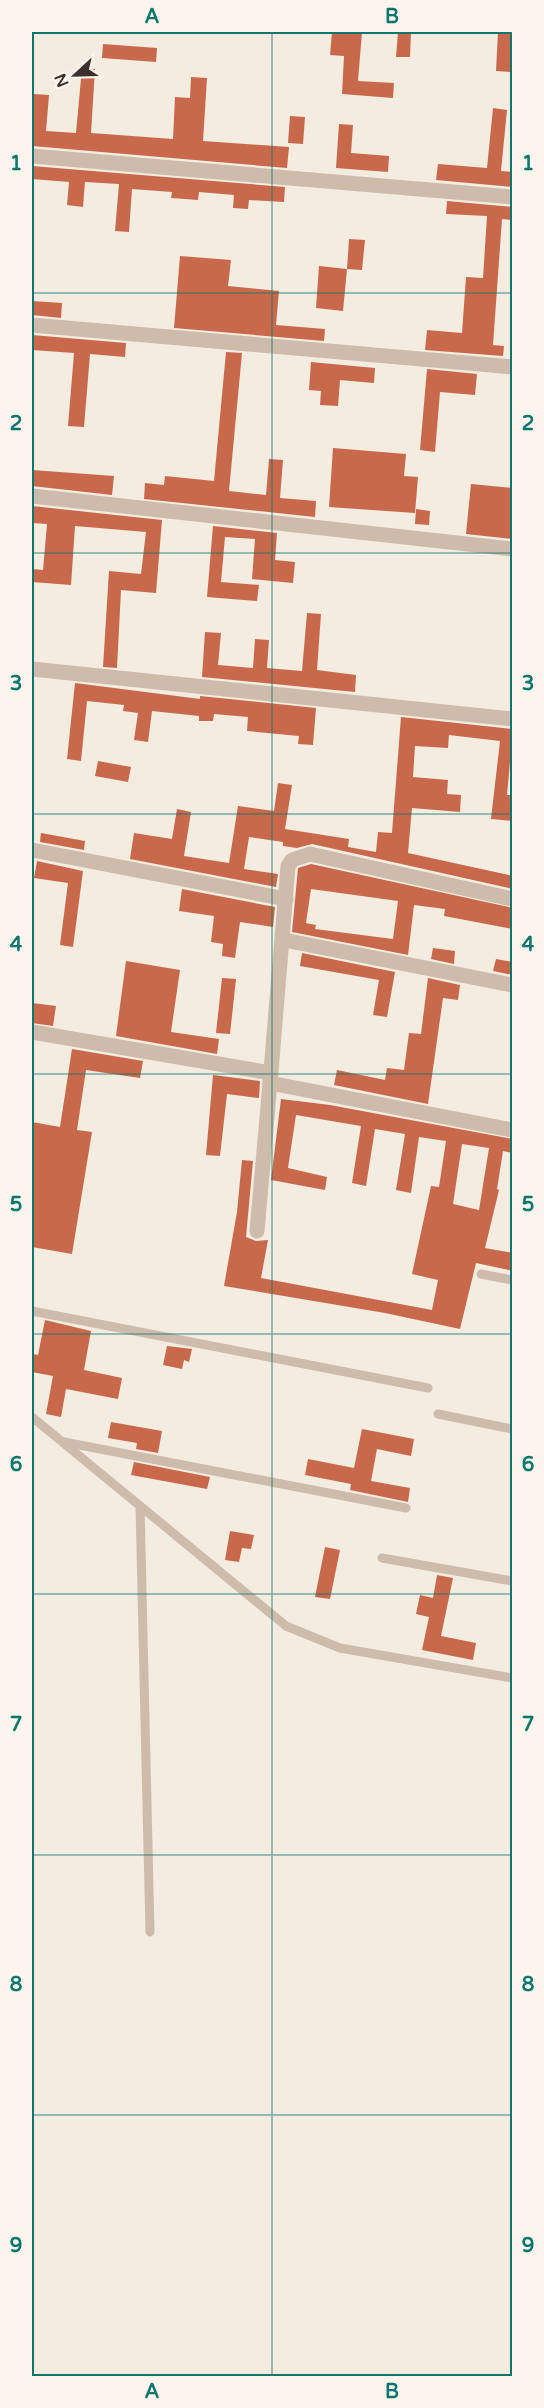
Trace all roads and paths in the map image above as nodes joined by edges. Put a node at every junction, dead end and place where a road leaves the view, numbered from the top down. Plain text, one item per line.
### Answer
1 (32, 156) edge
2 (513, 197) edge
3 (32, 325) edge
4 (513, 367) edge
5 (32, 496) edge
6 (513, 549) edge
7 (32, 669) edge
8 (513, 719) edge
9 (32, 850) edge
10 (286, 899) junction
11 (513, 899) edge
12 (284, 940) junction
13 (513, 985) edge
14 (32, 1032) edge
15 (271, 1078) junction
16 (513, 1130) edge
17 (257, 1230) dead end
18 (481, 1274) dead end
19 (513, 1280) edge
20 (32, 1311) edge
21 (428, 1388) dead end
22 (438, 1414) dead end
23 (32, 1417) edge
24 (513, 1429) edge
25 (61, 1441) junction
26 (140, 1506) junction
27 (406, 1508) dead end
28 (382, 1558) dead end
29 (513, 1581) edge
30 (513, 1678) edge
31 (150, 1932) dead end

1 - 2 street
3 - 4 street
5 - 6 street
7 - 8 street
9 - 10 street
10 - 11 street
10 - 12 street
12 - 13 street
12 - 15 street
14 - 15 street
15 - 16 street
15 - 17 street
18 - 19 lane
20 - 21 lane
22 - 24 lane
23 - 25 lane
25 - 26 lane
25 - 27 lane
26 - 30 lane
26 - 31 lane
28 - 29 lane

